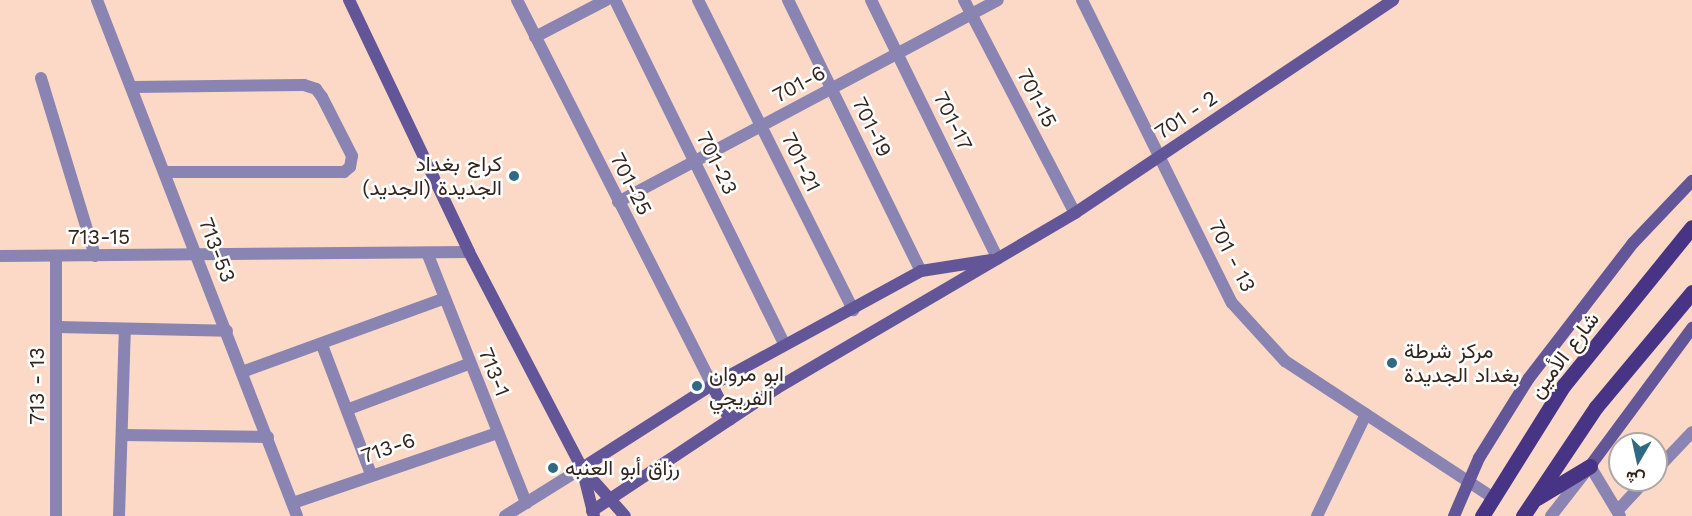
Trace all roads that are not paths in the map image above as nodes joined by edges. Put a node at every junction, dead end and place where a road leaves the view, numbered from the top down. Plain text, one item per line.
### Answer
1 (97, 0) edge
2 (349, 0) edge
3 (517, 0) edge
4 (606, 0) edge
5 (615, 0) edge
6 (699, 0) edge
7 (788, 0) edge
8 (871, 0) edge
9 (964, 0) edge
10 (998, 0) edge
11 (1082, 0) edge
12 (1394, 0) edge
13 (972, 14) junction
14 (535, 37) junction
15 (898, 53) junction
16 (41, 78) dead end
17 (133, 87) junction
18 (832, 88) junction
19 (761, 126) junction
20 (1161, 156) junction
21 (694, 161) junction
22 (166, 172) junction
23 (1692, 181) edge
24 (618, 202) junction
25 (1075, 213) junction
26 (1692, 227) edge
27 (469, 252) junction
28 (428, 255) junction
29 (0, 256) edge
30 (56, 256) junction
31 (95, 256) junction
32 (199, 256) junction
33 (998, 259) junction
34 (921, 270) junction
35 (1692, 292) edge
36 (443, 299) junction
37 (853, 310) junction
38 (57, 327) junction
39 (1692, 328) edge
40 (125, 330) junction
41 (227, 331) junction
42 (784, 343) junction
43 (322, 345) junction
44 (469, 364) junction
45 (242, 372) junction
46 (712, 385) junction
47 (349, 409) junction
48 (1366, 414) junction
49 (730, 420) junction
50 (1692, 432) edge
51 (497, 433) junction
52 (122, 435) junction
53 (268, 437) junction
54 (1668, 457) edge
55 (1590, 466) junction
56 (582, 468) junction
57 (371, 474) junction
58 (1469, 482) junction
59 (1636, 492) edge
60 (1492, 497) junction
61 (612, 498) junction
62 (1531, 501) junction
63 (292, 503) junction
64 (526, 503) junction
65 (1619, 513) edge
66 (590, 514) edge
67 (56, 516) edge
68 (119, 516) edge
69 (297, 516) edge
70 (504, 516) edge
71 (625, 516) edge
72 (1317, 516) edge
73 (1454, 516) edge
74 (1482, 516) edge
75 (1523, 516) edge
76 (1551, 516) edge

1 - 17 street, 713-53
2 - 27 street
3 - 14 street, 701-25
4 - 14 street
5 - 21 street, 701-23
6 - 19 street, 701-21
7 - 18 street, 701-19
8 - 15 street, 701-17
9 - 13 street, 701-15
10 - 13 street, 701-6
11 - 20 street, 701 - 13
12 - 20 street, 701 - 2
13 - 15 street, 701-6
13 - 25 street, 701-15
14 - 24 street, 701-25
15 - 18 street, 701-6
15 - 33 street, 701-17
16 - 31 street
17 - 22 street, 713-53
17 - 22 street
18 - 19 street, 701-6
18 - 34 street, 701-19
19 - 21 street, 701-6
19 - 37 street, 701-21
20 - 25 street, 701 - 2
20 - 48 street, 701 - 13
21 - 24 street, 701-6
21 - 42 street, 701-23
22 - 32 street, 713-53
23 - 58 street
24 - 46 street, 701-25
25 - 33 street, 701 - 2
26 - 60 main road, شارع الأمين
27 - 28 street, 713-15
27 - 56 street
28 - 32 street, 713-15
28 - 36 street, 713-1
29 - 30 street, 713-15
30 - 31 street, 713-15
30 - 38 street, 713 - 13
31 - 32 street, 713-15
32 - 41 street, 713-53
33 - 34 street
33 - 49 street, 701 - 2
34 - 37 street
35 - 62 main road
36 - 43 street
36 - 44 street, 713-1
37 - 42 street
38 - 40 street
38 - 67 street, 713 - 13
39 - 55 street
40 - 41 street
40 - 52 street
41 - 45 street, 713-53
42 - 46 street
43 - 45 street
43 - 47 street
44 - 47 street
44 - 51 street, 713-1
45 - 53 street, 713-53
46 - 49 street
46 - 56 street
47 - 57 street
48 - 58 street, 701 - 13
48 - 72 street
49 - 61 street, 701 - 2
50 - 54 street
51 - 57 street, 713-6
51 - 64 street, 713-1
52 - 53 street
52 - 68 street
53 - 63 street, 713-53
55 - 62 main road
55 - 65 street
55 - 76 street
56 - 61 street
56 - 64 street
56 - 66 street
57 - 63 street, 713-6
58 - 60 street, 701 - 13
58 - 73 street
59 - 65 street
60 - 74 main road, شارع الأمين
61 - 66 street, 701 - 2
61 - 71 street
62 - 75 main road
63 - 69 street, 713-53
64 - 70 street

